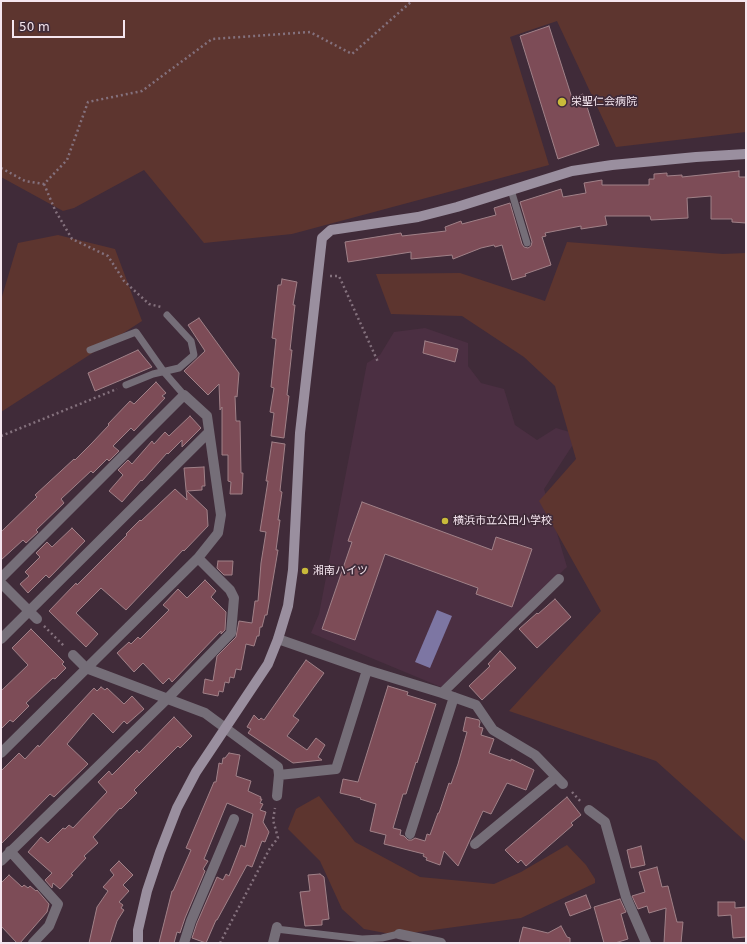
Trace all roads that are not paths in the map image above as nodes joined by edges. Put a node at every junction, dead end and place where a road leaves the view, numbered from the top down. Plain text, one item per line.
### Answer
1 (746, 154) edge
2 (511, 190) junction
3 (527, 243) dead end
4 (167, 315) road end
5 (90, 350) dead end
6 (164, 372) junction
7 (126, 385) road end
8 (184, 395) junction
9 (209, 432) junction
10 (198, 558) junction
11 (1, 578) edge
12 (559, 579) dead end
13 (1, 582) edge
14 (29, 611) junction
15 (37, 619) road end
16 (1, 639) edge
17 (278, 639) junction
18 (73, 655) road end
19 (86, 668) junction
20 (367, 670) junction
21 (442, 693) junction
22 (454, 698) junction
23 (167, 699) junction
24 (224, 728) junction
25 (1, 753) edge
26 (279, 775) junction
27 (276, 801) road end
28 (589, 810) road end
29 (234, 819) dead end
30 (410, 834) dead end
31 (475, 844) dead end
32 (10, 851) junction
33 (1, 860) edge
34 (277, 928) joint
35 (399, 934) joint
36 (32, 943) edge
37 (138, 943) edge
38 (184, 943) edge
39 (273, 943) edge
40 (441, 943) edge
41 (646, 943) edge

1 - 2 street
2 - 3 lane
2 - 17 street
4 - 6 lane
5 - 6 lane
6 - 7 lane
6 - 8 lane
8 - 9 street
8 - 11 street
9 - 10 street
9 - 14 street
10 - 19 street
10 - 23 street
12 - 21 street
13 - 14 street
14 - 15 street
14 - 16 street
17 - 20 street
17 - 24 street
18 - 19 street
19 - 23 street
19 - 25 street
20 - 21 street
20 - 26 street
21 - 22 street
22 - 30 street
22 - 31 street
23 - 24 street
23 - 32 street
24 - 26 street
24 - 37 street
26 - 27 street
28 - 41 street
29 - 38 street
32 - 33 street
32 - 36 street
34 - 35 lane
34 - 39 street
35 - 40 street

